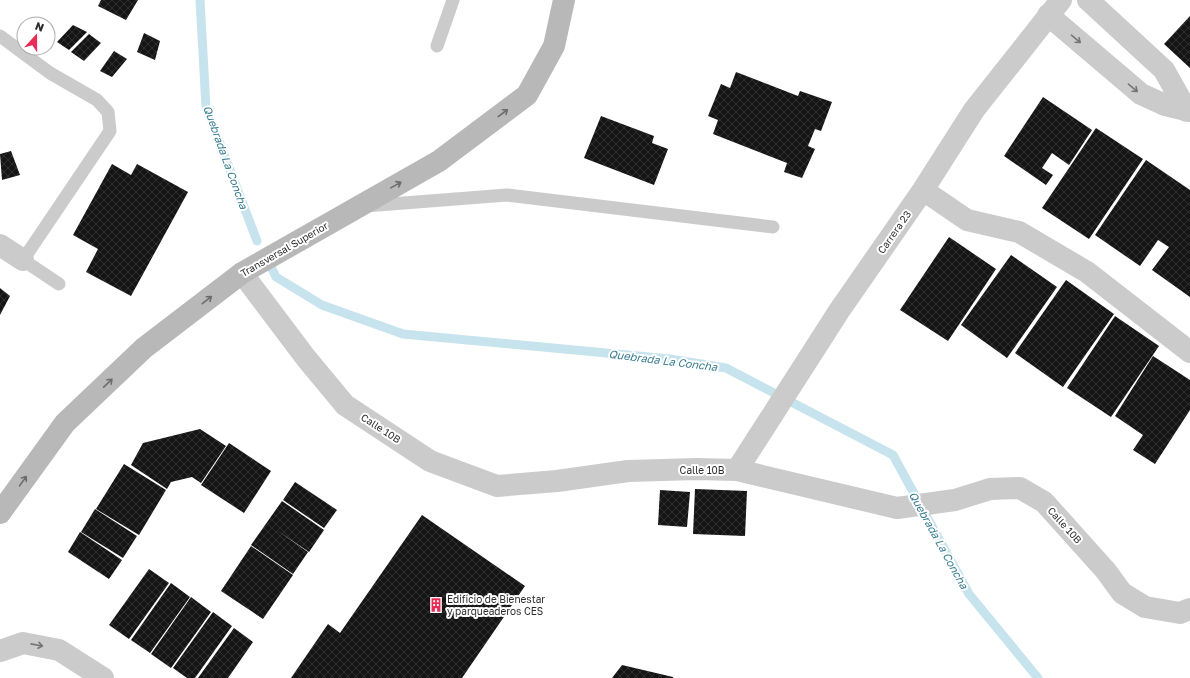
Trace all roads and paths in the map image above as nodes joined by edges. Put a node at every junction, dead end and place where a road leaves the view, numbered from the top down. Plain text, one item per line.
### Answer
1 (452, 0) edge
2 (564, 0) edge
3 (1088, 0) edge
4 (1055, 8) edge
5 (0, 36) edge
6 (437, 46) dead end
7 (1189, 111) edge
8 (923, 190) junction
9 (359, 206) junction
10 (773, 227) dead end
11 (0, 245) edge
12 (23, 260) junction
13 (250, 269) junction
14 (59, 284) dead end
15 (1190, 352) edge
16 (738, 470) junction
17 (0, 513) edge
18 (1190, 609) edge
19 (0, 651) edge
20 (103, 678) edge

1 - 6 lane
9 -> 2 main road, Transversal Superior
3 - 7 street
4 -> 7 street
4 - 8 street, Carrera 23
5 - 12 lane
8 - 15 street
8 - 16 street, Carrera 23
9 - 10 lane
9 - 13 main road, Transversal Superior
11 - 12 street
12 - 14 lane
13 - 16 street, Calle 10B
17 -> 13 main road, Transversal Superior
16 - 18 street, Calle 10B
19 -> 20 street

